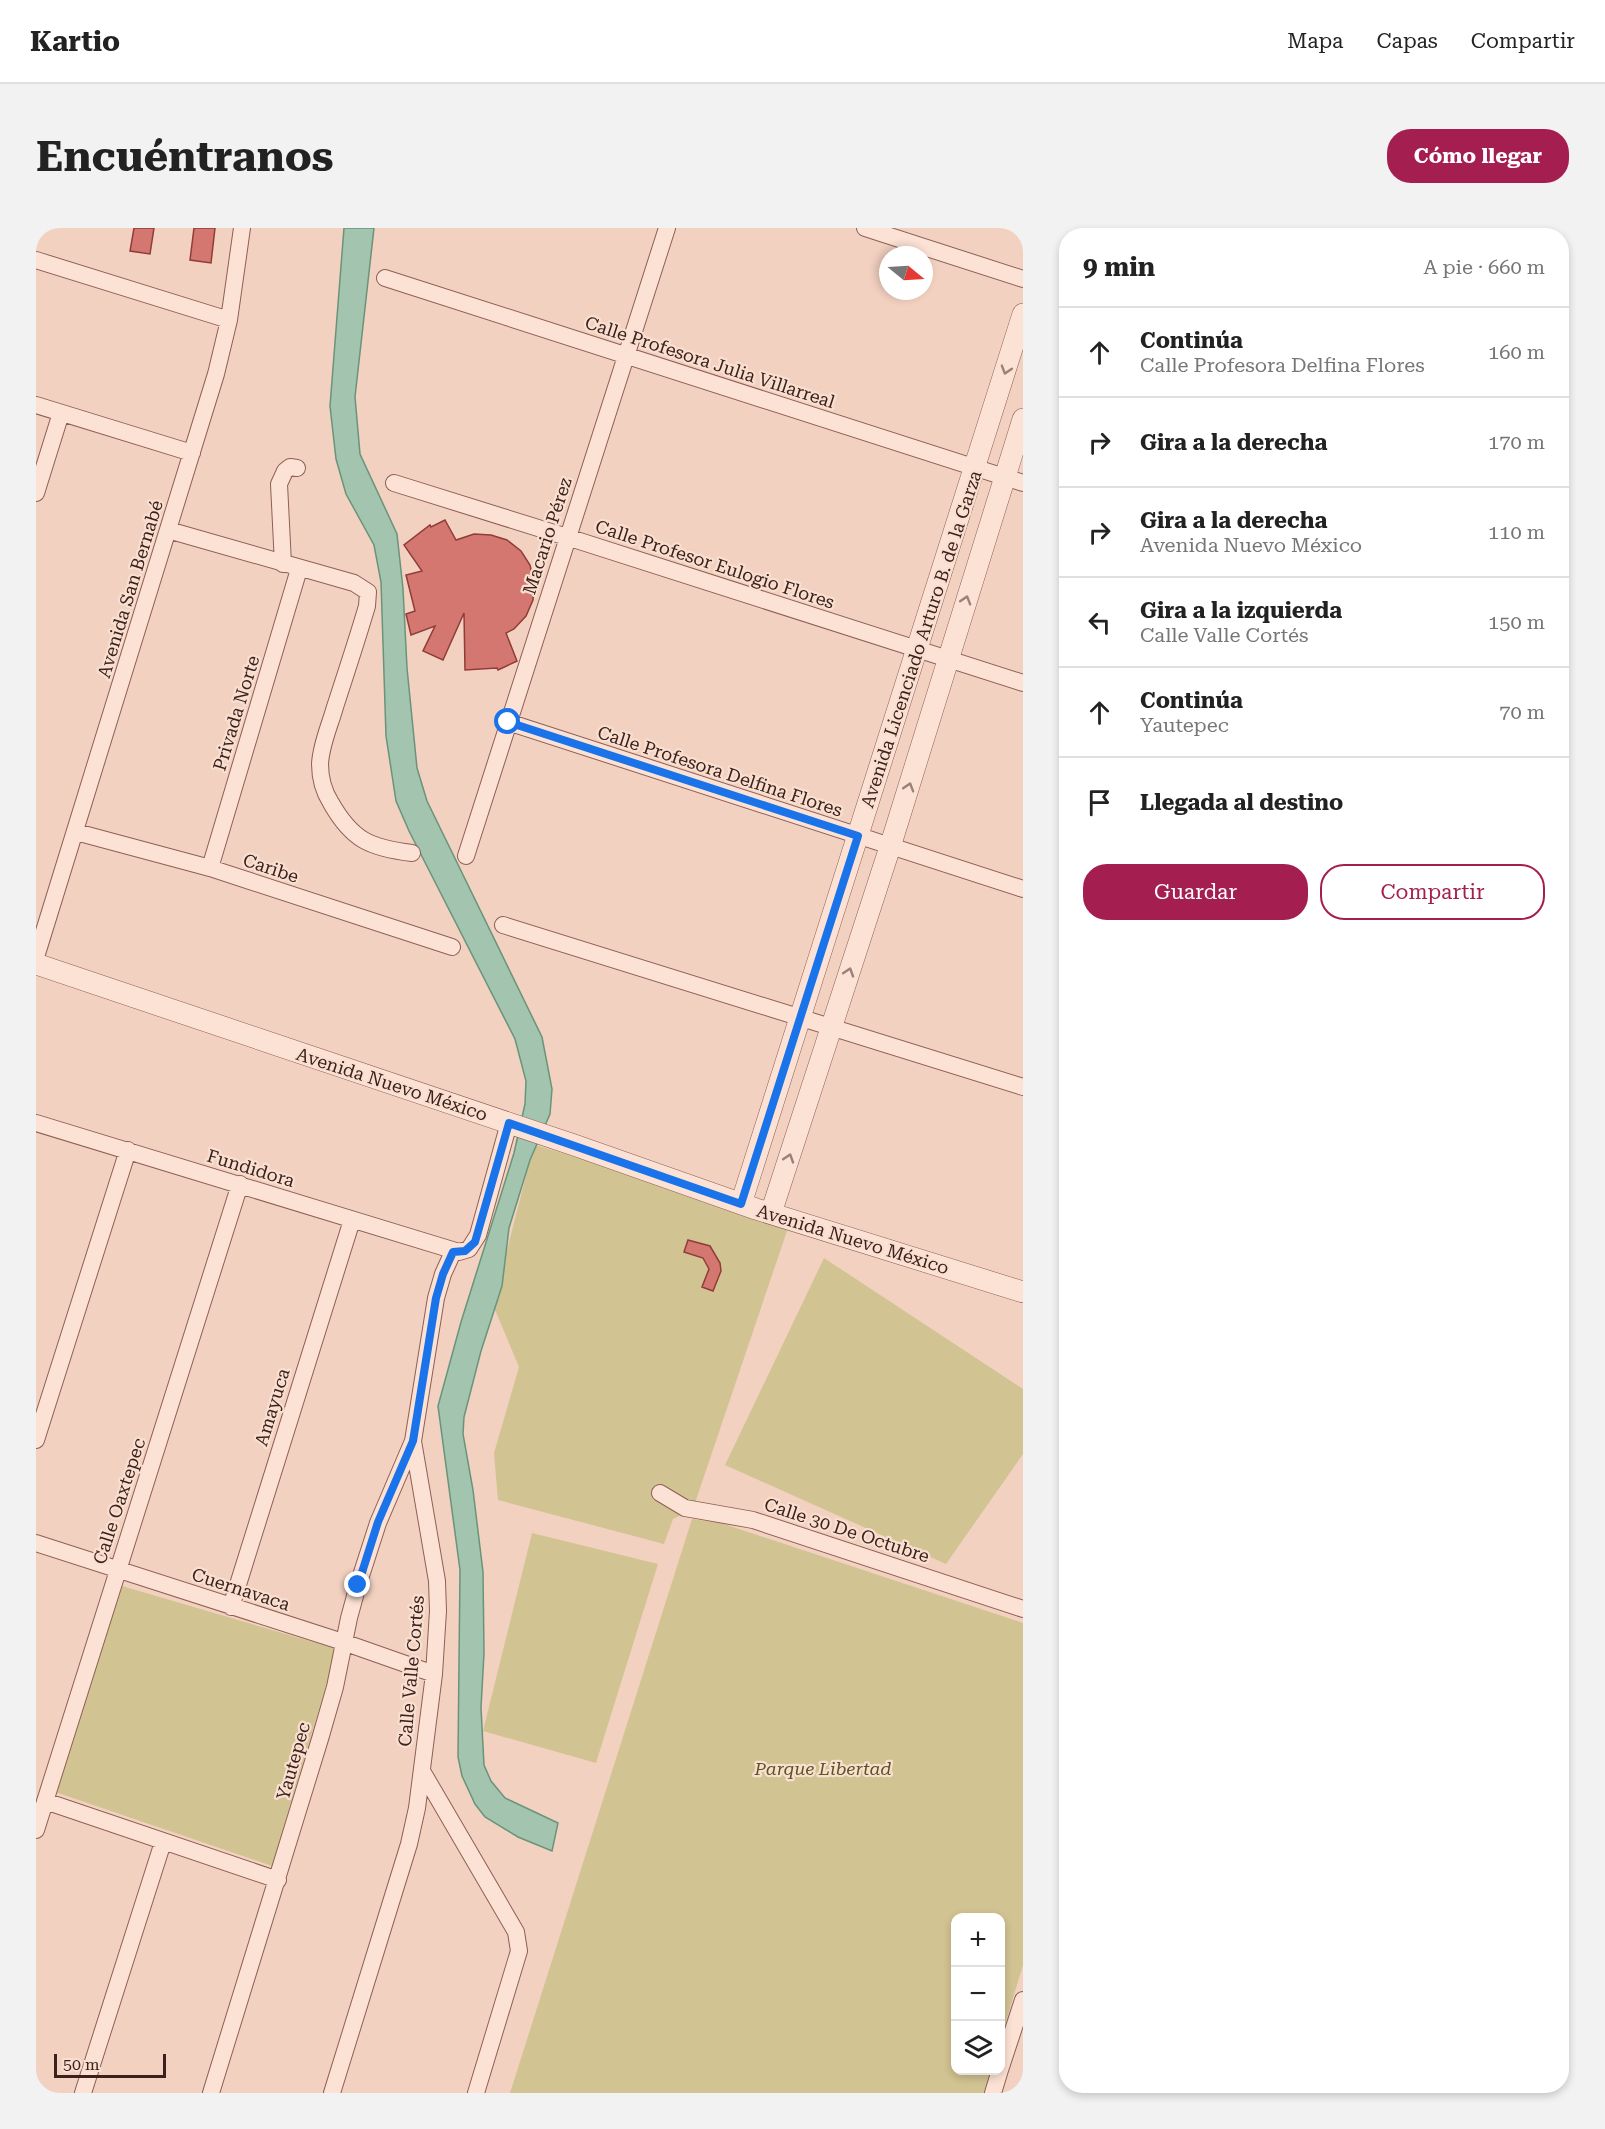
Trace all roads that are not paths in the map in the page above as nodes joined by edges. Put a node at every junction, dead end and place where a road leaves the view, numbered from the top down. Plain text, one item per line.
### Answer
1 (242, 228) edge
2 (667, 228) edge
3 (865, 228) edge
4 (36, 260) edge
5 (386, 278) dead end
6 (1023, 279) edge
7 (1023, 314) edge
8 (229, 320) junction
9 (626, 355) junction
10 (36, 405) edge
11 (61, 413) junction
12 (1023, 419) edge
13 (192, 453) junction
14 (297, 468) dead end
15 (975, 469) junction
16 (1014, 480) edge
17 (394, 483) dead end
18 (36, 493) edge
19 (168, 530) junction
20 (567, 537) junction
21 (291, 567) junction
22 (918, 650) junction
23 (948, 659) junction
24 (1023, 683) edge
25 (508, 722) junction
26 (76, 832) junction
27 (858, 836) junction
28 (890, 847) junction
29 (412, 853) dead end
30 (466, 856) dead end
31 (210, 868) junction
32 (1023, 889) edge
33 (503, 925) dead end
34 (452, 947) dead end
35 (36, 957) edge
36 (36, 964) edge
37 (800, 1018) junction
38 (831, 1028) junction
39 (1023, 1087) edge
40 (36, 1123) edge
41 (512, 1124) junction
42 (128, 1150) junction
43 (240, 1184) junction
44 (741, 1204) junction
45 (771, 1214) junction
46 (352, 1220) junction
47 (453, 1252) junction
48 (1023, 1292) edge
49 (36, 1440) edge
50 (413, 1441) junction
51 (660, 1493) dead end
52 (36, 1543) edge
53 (118, 1570) junction
54 (231, 1607) junction
55 (1023, 1609) edge
56 (343, 1642) junction
57 (434, 1674) junction
58 (422, 1771) junction
59 (45, 1801) junction
60 (36, 1830) edge
61 (163, 1842) junction
62 (278, 1880) junction
63 (1023, 2000) edge
64 (1005, 2055) edge
65 (998, 2075) edge
66 (215, 2092) edge
67 (83, 2093) edge
68 (332, 2093) edge
69 (476, 2093) edge
70 (993, 2093) edge

1 - 8 street, Avenida San Bernabé
2 - 9 street, Macario Pérez
3 - 6 street
4 - 8 street
5 - 9 street, Calle Profesora Julia Villarreal
7 -> 15 street, Avenida Licenciado Arturo B. de la Garza
8 - 13 street, Avenida San Bernabé
9 - 15 street, Calle Profesora Julia Villarreal
9 - 20 street, Macario Pérez
10 - 11 street
11 - 13 street
11 - 18 street
12 - 16 street, Avenida Licenciado Arturo B. de la Garza
13 - 19 street, Avenida San Bernabé
14 - 21 street, Privada Norte
15 - 16 street, Calle Profesora Julia Villarreal
15 - 22 street, Avenida Licenciado Arturo B. de la Garza
23 -> 16 street, Avenida Licenciado Arturo B. de la Garza
17 - 20 street, Calle Profesor Eulogio Flores
19 - 21 street
19 - 26 street, Avenida San Bernabé
20 - 22 street, Calle Profesor Eulogio Flores
20 - 25 street, Macario Pérez
21 - 29 street
21 - 31 street, Privada Norte
22 - 23 street, Calle Profesor Eulogio Flores
22 - 27 street, Avenida Licenciado Arturo B. de la Garza
23 - 24 street, Calle Profesor Eulogio Flores
28 -> 23 street, Avenida Licenciado Arturo B. de la Garza
25 - 27 street, Calle Profesora Delfina Flores
25 - 30 street, Macario Pérez
26 - 31 street, Caribe
26 - 35 street, Avenida San Bernabé
27 - 28 street, Calle Profesora Delfina Flores
27 - 37 street, Avenida Licenciado Arturo B. de la Garza
28 - 32 street, Calle Profesora Delfina Flores
38 -> 28 street, Avenida Licenciado Arturo B. de la Garza
31 - 34 street, Caribe
33 - 37 street
36 - 41 street, Avenida Nuevo México
37 - 38 street
37 - 44 street, Avenida Licenciado Arturo B. de la Garza
38 - 39 street
45 -> 38 street, Avenida Licenciado Arturo B. de la Garza
40 - 42 street, Fundidora
41 - 44 street, Avenida Nuevo México
41 - 47 street
42 - 43 street, Fundidora
42 - 49 street
43 - 46 street, Fundidora
43 - 53 street, Calle Oaxtepec
44 - 45 street, Avenida Nuevo México
45 - 48 street, Avenida Nuevo México
46 - 47 street, Fundidora
46 - 54 street, Amayuca
47 - 50 street, Calle Valle Cortés
50 - 56 street, Yautepec
50 - 57 street, Calle Valle Cortés
51 - 55 street, Calle 30 De Octubre
52 - 53 street, Cuernavaca
53 - 54 street, Cuernavaca
53 - 59 street, Calle Oaxtepec
54 - 56 street, Cuernavaca
56 - 57 street, Cuernavaca
56 - 62 street, Yautepec
57 - 58 street, Calle Valle Cortés
58 - 68 street, Calle Valle Cortés
58 - 69 street
59 - 60 street, Calle Oaxtepec
59 - 61 street
61 - 62 street
61 - 67 street
62 - 66 street, Yautepec
63 - 64 street
65 - 70 street

